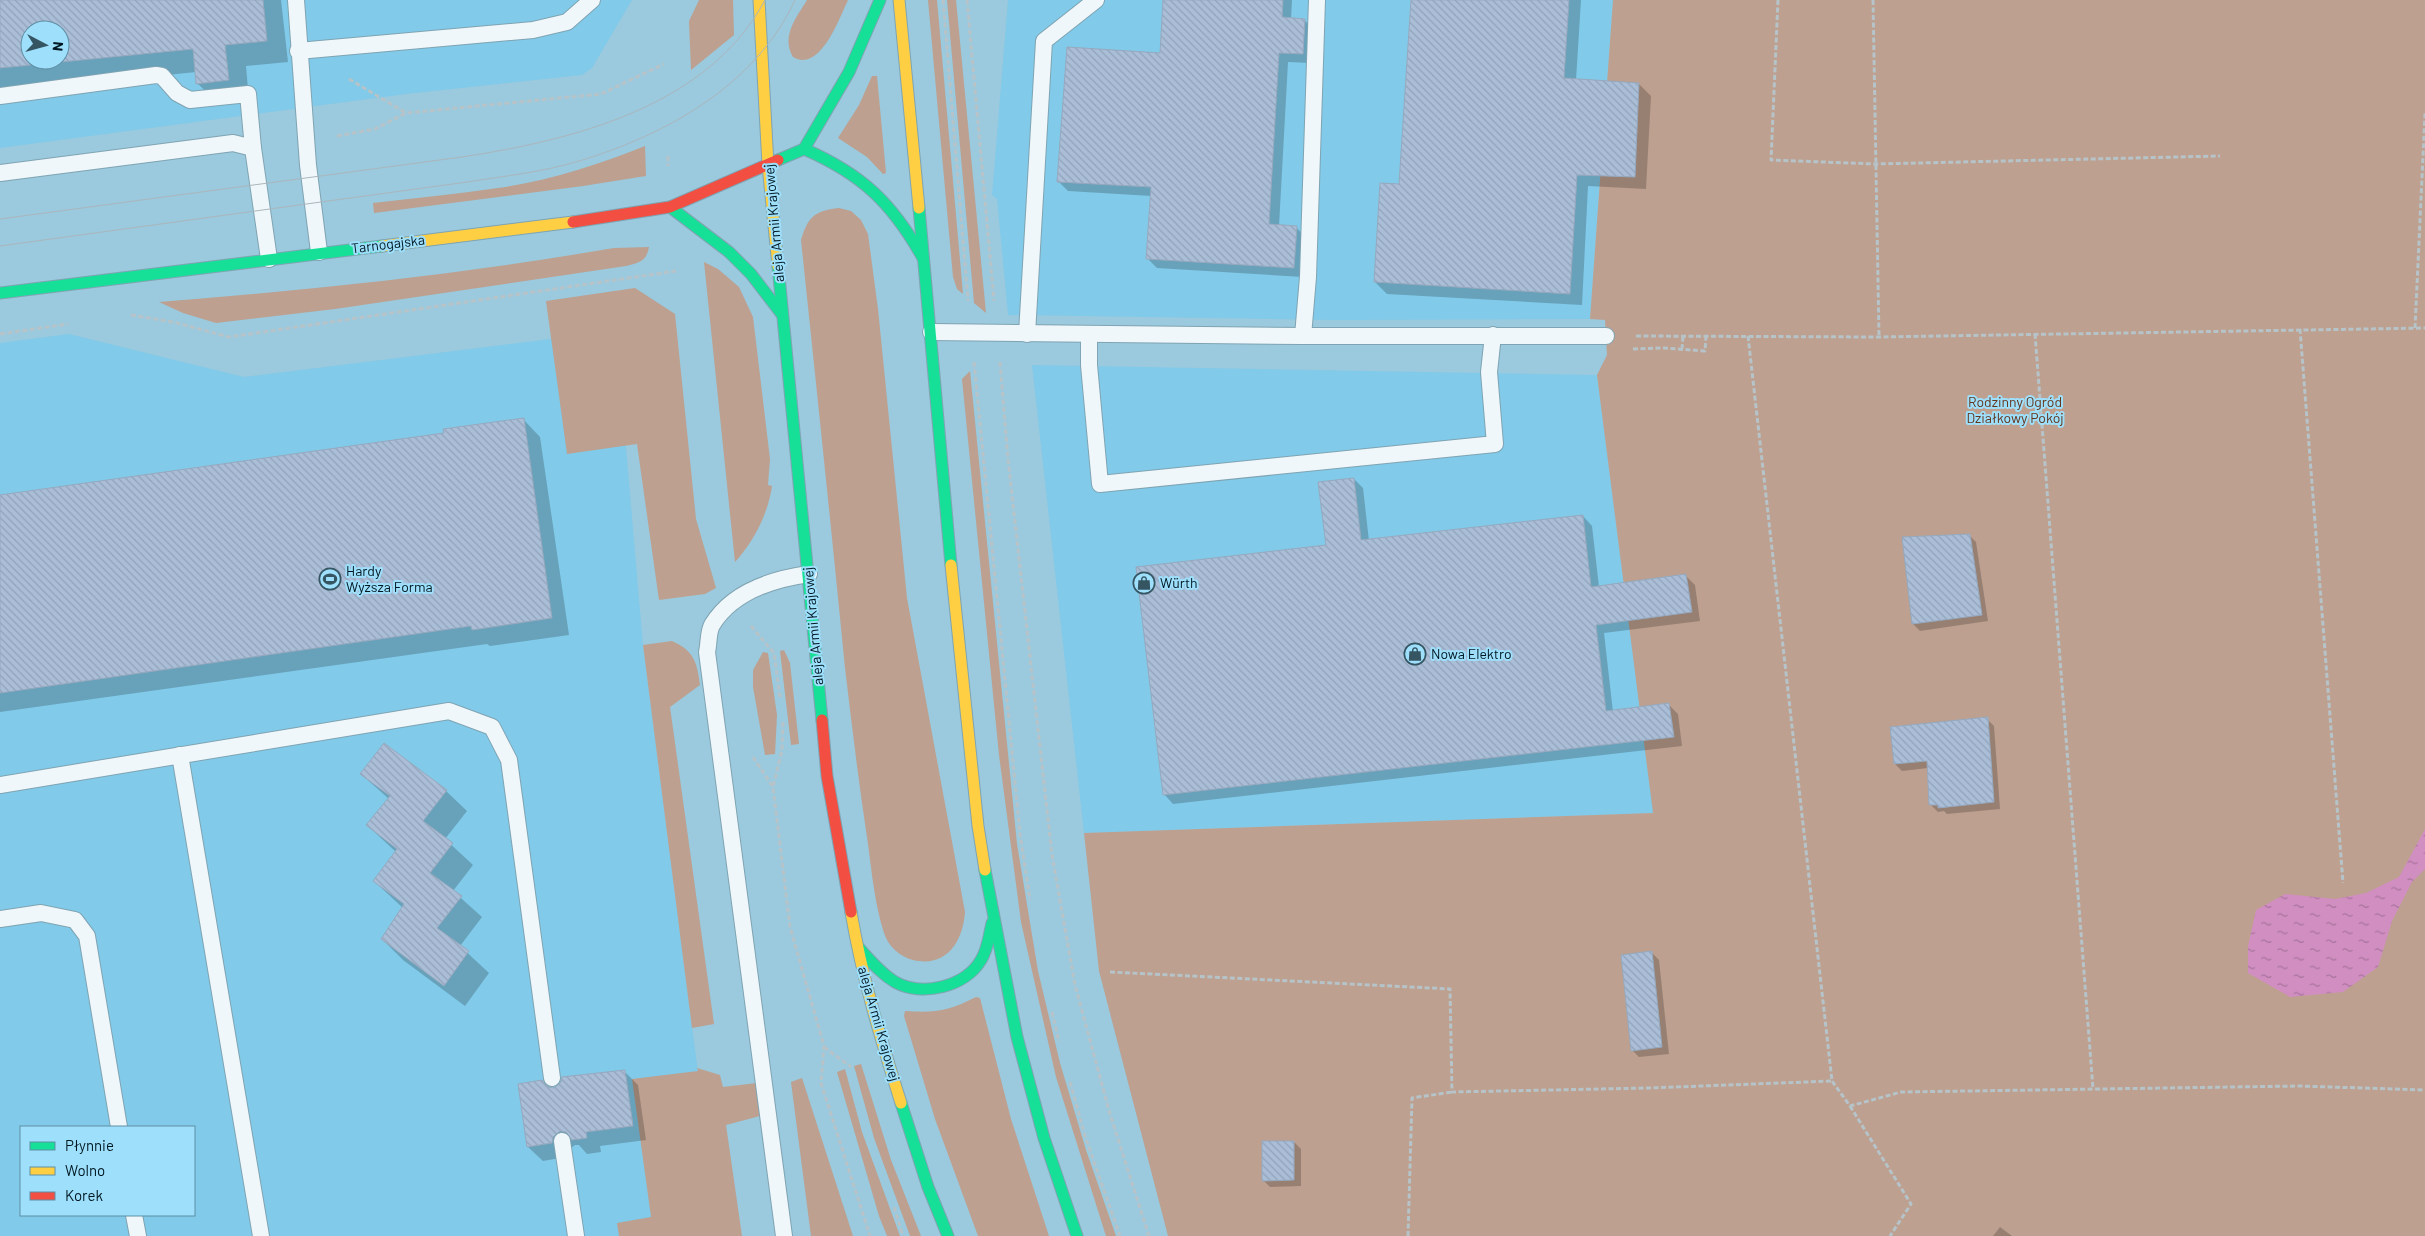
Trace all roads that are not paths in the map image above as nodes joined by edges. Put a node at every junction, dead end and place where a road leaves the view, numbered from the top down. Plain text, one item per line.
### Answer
1 (296, 0) edge
2 (592, 0) edge
3 (759, 0) edge
4 (880, 0) edge
5 (900, 0) edge
6 (1096, 0) edge
7 (1317, 0) edge
8 (298, 51) junction
9 (0, 96) edge
10 (253, 148) junction
11 (804, 149) junction
12 (768, 165) junction
13 (0, 168) edge
14 (0, 173) edge
15 (670, 207) junction
16 (318, 252) junction
17 (923, 258) junction
18 (269, 259) junction
19 (0, 292) edge
20 (781, 313) junction
21 (931, 332) junction
22 (1027, 334) junction
23 (1089, 334) junction
24 (1494, 335) junction
25 (1303, 336) junction
26 (1606, 336) road end
27 (809, 574) junction
28 (180, 755) junction
29 (0, 785) edge
30 (0, 919) edge
31 (993, 919) junction
32 (857, 946) junction
33 (552, 1078) dead end
34 (119, 1126) edge
35 (562, 1141) dead end
36 (134, 1216) edge
37 (138, 1236) edge
38 (261, 1236) edge
39 (576, 1236) edge
40 (784, 1236) edge
41 (948, 1236) edge
42 (1077, 1236) edge

1 - 8 lane
2 - 8 lane
3 - 12 main road, aleja Armii Krajowej
4 - 11 main road
5 - 17 main road
6 - 22 lane
7 - 25 lane
8 - 16 lane
9 - 10 lane
10 - 14 lane
10 - 18 lane
11 - 12 main road, Tarnogajska
11 - 17 main road
12 - 15 main road, Tarnogajska
12 - 20 main road, aleja Armii Krajowej
13 - 14 lane
15 - 16 main road, Tarnogajska
15 - 20 main road
16 - 18 main road, Tarnogajska
17 - 21 main road
18 - 19 main road, Tarnogajska
20 - 27 main road, aleja Armii Krajowej
21 - 22 lane
21 - 31 main road
22 - 23 lane
23 - 24 lane
23 - 25 lane
24 - 25 lane
24 - 26 lane
27 - 32 main road, aleja Armii Krajowej
27 - 40 lane
28 - 29 lane
28 - 33 lane
28 - 38 lane
30 - 34 lane
31 - 32 main road
31 - 42 main road
32 - 41 main road, aleja Armii Krajowej
35 - 39 lane
36 - 37 lane

